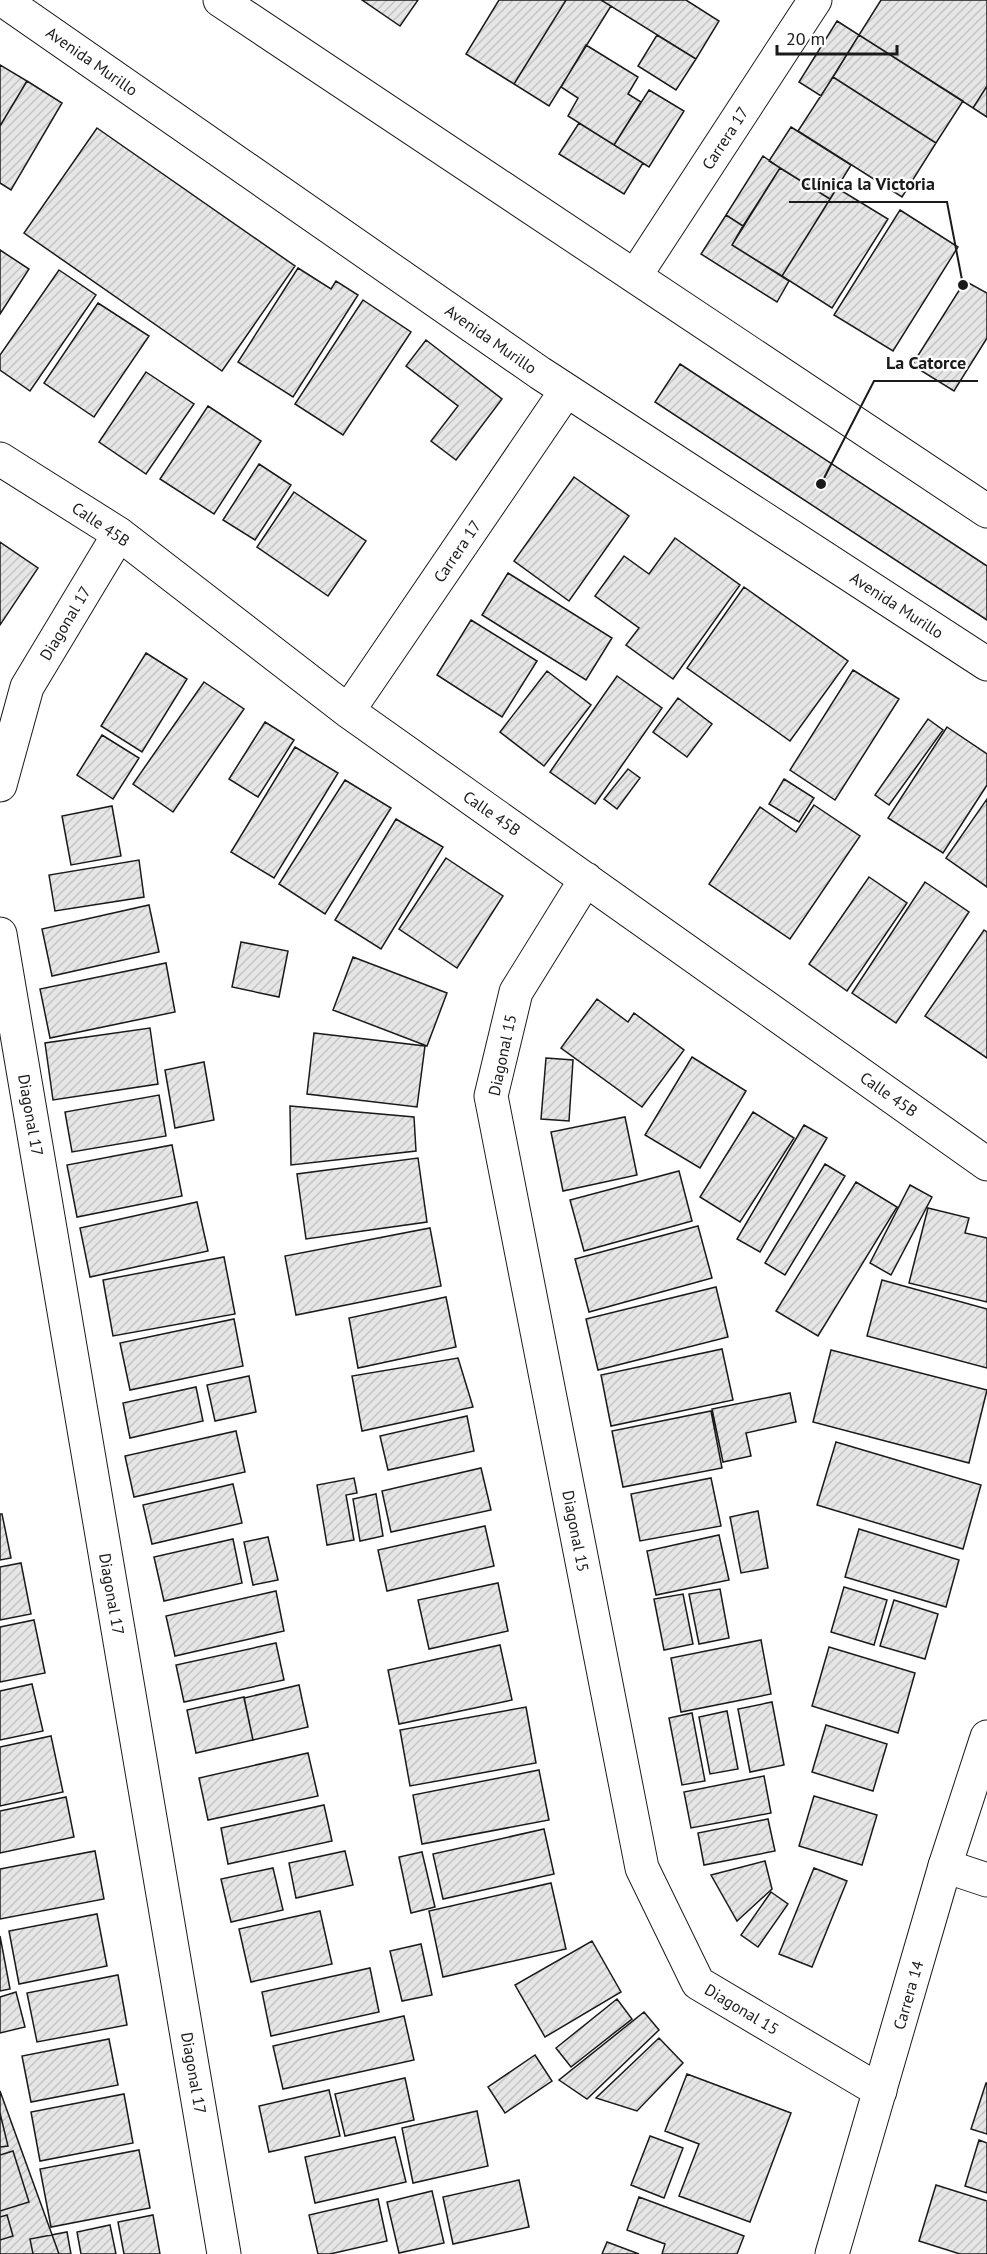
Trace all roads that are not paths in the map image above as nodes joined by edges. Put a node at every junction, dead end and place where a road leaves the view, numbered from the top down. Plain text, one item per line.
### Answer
1 (3, 0) edge
2 (220, 0) edge
3 (815, 0) edge
4 (635, 276) junction
5 (566, 391) junction
6 (0, 459) edge
7 (987, 511) edge
8 (119, 534) junction
9 (987, 664) edge
10 (348, 711) junction
11 (0, 785) edge
12 (586, 879) junction
13 (0, 934) edge
14 (987, 1164) edge
15 (987, 1737) edge
16 (945, 1866) junction
17 (987, 1880) edge
18 (880, 2091) junction
19 (224, 2254) edge
20 (832, 2254) edge

1 - 5 street, Avenida Murillo
2 - 4 street
3 - 4 street, Carrera 17
4 - 7 street
5 - 9 street, Avenida Murillo
5 - 10 street, Carrera 17
6 - 8 street, Calle 45B
8 - 10 street, Calle 45B
8 - 11 street, Diagonal 17
10 - 12 street, Calle 45B
12 - 14 street, Calle 45B
12 - 18 street, Diagonal 15
13 - 19 street, Diagonal 17
15 - 16 street, Carrera 14
16 - 17 street
16 - 18 street, Carrera 14
18 - 20 street, Carrera 14

